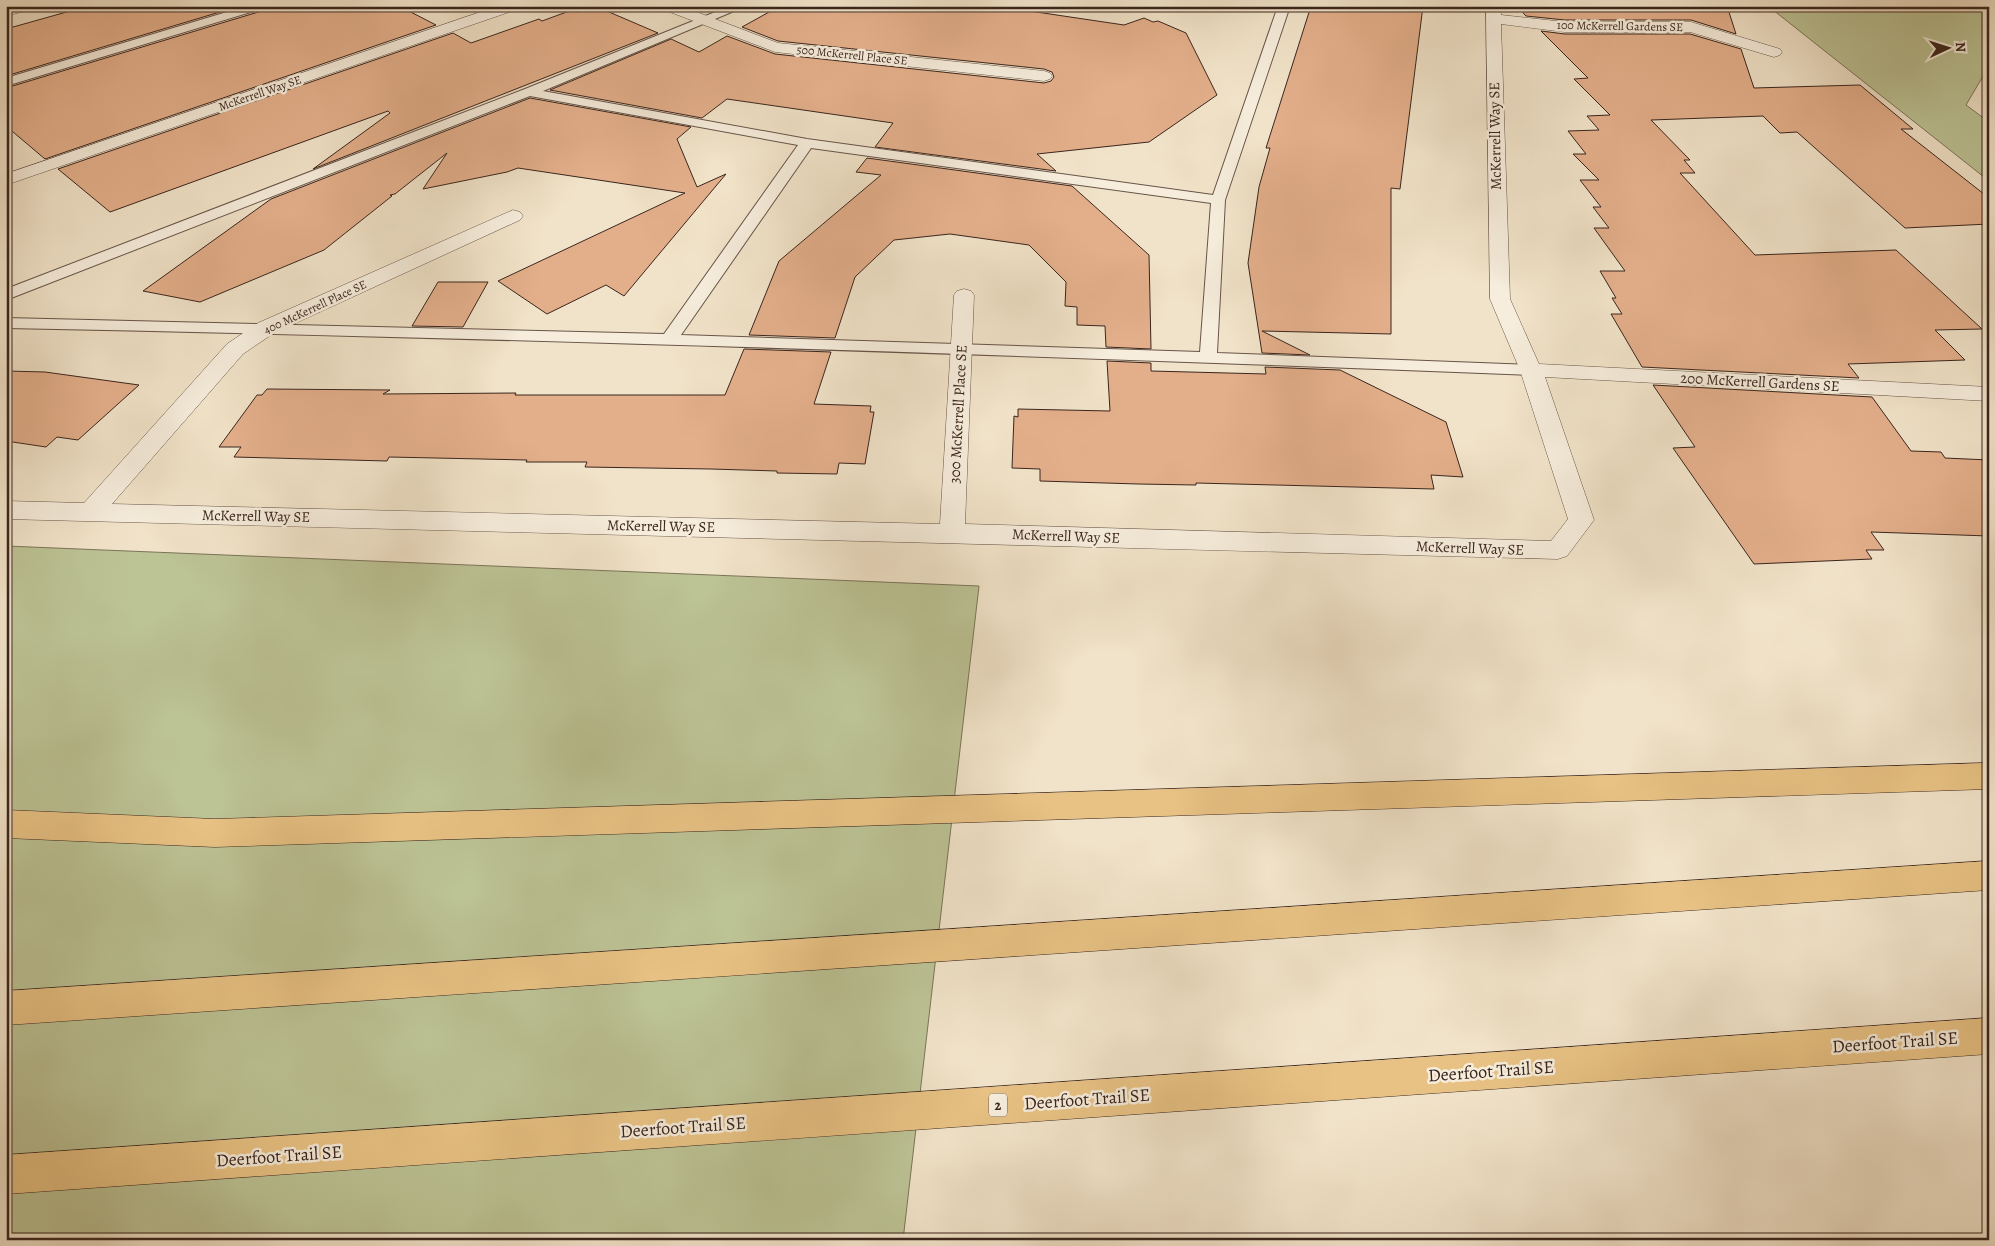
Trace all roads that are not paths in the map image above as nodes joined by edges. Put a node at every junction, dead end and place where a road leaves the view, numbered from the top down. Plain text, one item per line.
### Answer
1 (27, 6) edge
2 (260, 6) edge
3 (513, 6) edge
4 (667, 6) edge
5 (741, 6) edge
6 (1284, 6) edge
7 (6, 12) edge
8 (1493, 12) edge
9 (708, 21) junction
10 (1774, 52) dead end
11 (1044, 76) dead end
12 (6, 82) edge
13 (529, 92) junction
14 (807, 144) junction
15 (6, 180) edge
16 (1218, 200) junction
17 (514, 216) dead end
18 (6, 295) edge
19 (964, 295) dead end
20 (6, 323) edge
21 (266, 328) junction
22 (668, 341) junction
23 (961, 348) junction
24 (1208, 356) junction
25 (1531, 370) junction
26 (1989, 394) edge
27 (6, 510) edge
28 (91, 512) junction
29 (952, 533) junction
30 (1989, 776) edge
31 (6, 824) edge
32 (1989, 875) edge
33 (6, 1008) edge
34 (1989, 1036) edge
35 (6, 1175) edge

1 - 7 street
2 - 12 lane
3 - 15 street, McKerrell Way SE
4 - 9 street, 500 McKerrell Place SE
5 - 9 lane
6 - 16 lane
8 - 10 street, 100 McKerrell Gardens SE
8 - 25 street, McKerrell Way SE
9 - 11 street, 500 McKerrell Place SE
9 - 13 lane
13 - 14 lane
13 - 18 lane
14 - 16 lane
14 - 22 lane
16 - 24 lane
17 - 21 street, 400 McKerrell Place SE
19 - 23 street, 300 McKerrell Place SE
20 - 21 lane
21 - 22 lane
21 - 28 street, 400 McKerrell Place SE
22 - 23 lane
23 - 24 lane
23 - 29 street, 300 McKerrell Place SE
24 - 25 lane
25 - 26 street, 200 McKerrell Gardens SE
25 - 29 street, McKerrell Way SE
27 - 28 street, McKerrell Way SE
28 - 29 street, McKerrell Way SE
30 - 31 highway
32 - 33 highway
34 - 35 highway, Deerfoot Trail SE / 2

